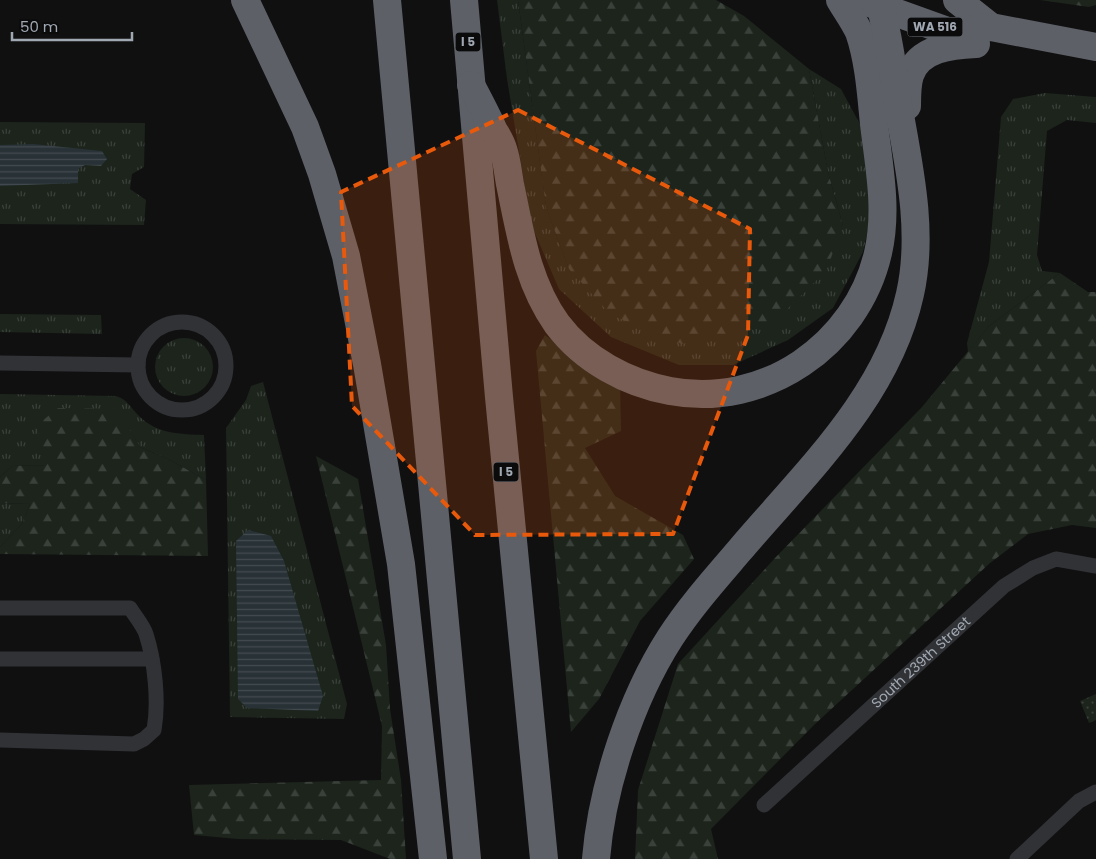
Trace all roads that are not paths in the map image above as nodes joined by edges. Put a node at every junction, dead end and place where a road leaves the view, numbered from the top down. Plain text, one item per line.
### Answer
1 (245, 0) edge
2 (387, 0) edge
3 (464, 0) edge
4 (840, 0) edge
5 (956, 0) edge
6 (874, 3) edge
7 (991, 27) junction
8 (1029, 35) junction
9 (1088, 42) edge
10 (472, 85) junction
11 (906, 145) junction
12 (0, 363) edge
13 (138, 365) junction
14 (1096, 566) edge
15 (0, 608) edge
16 (0, 659) edge
17 (152, 659) junction
18 (0, 740) edge
19 (1096, 792) edge
20 (764, 805) dead end
21 (433, 859) edge
22 (467, 859) edge
23 (544, 859) edge
24 (596, 859) edge
25 (1016, 859) edge

1 - 21 highway
2 - 22 highway
3 - 10 highway, I 5
4 - 10 highway
5 - 7 highway, WA 516
6 - 7 highway, WA 516
6 - 11 highway
7 - 8 highway, WA 516
8 - 9 highway, WA 516
8 - 11 highway
10 - 23 highway, I 5
11 - 24 highway
12 - 13 street
13 - 13 street
14 - 20 street, South 239th Street
15 - 17 street
16 - 17 street
17 - 18 street
19 - 25 street

